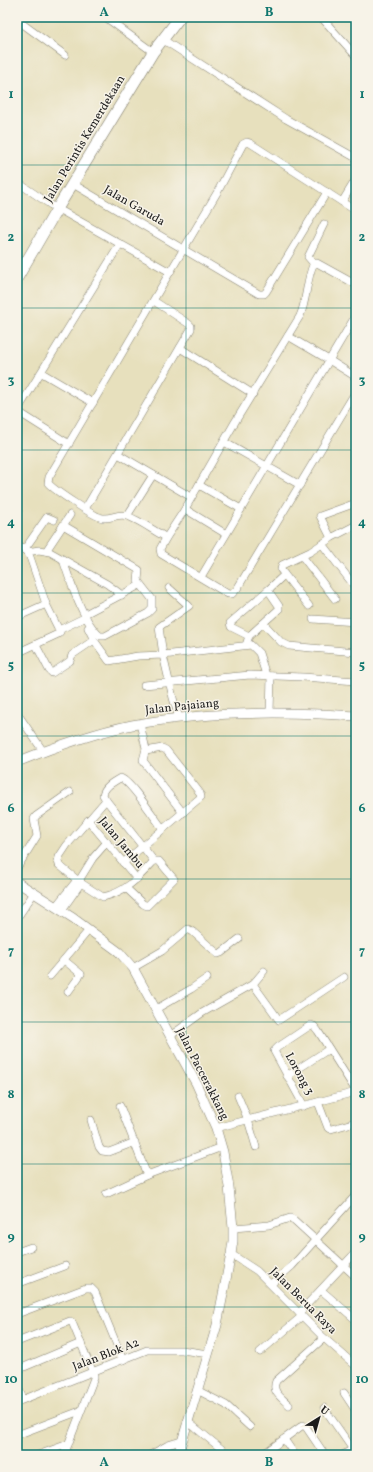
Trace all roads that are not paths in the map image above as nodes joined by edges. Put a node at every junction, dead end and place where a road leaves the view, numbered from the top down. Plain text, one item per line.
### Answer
1 (105, 17) edge
2 (180, 17) edge
3 (320, 17) edge
4 (20, 21) edge
5 (163, 37) junction
6 (153, 52) junction
7 (64, 55) dead end
8 (356, 56) edge
9 (356, 154) edge
10 (356, 158) edge
11 (356, 179) edge
12 (17, 182) edge
13 (73, 184) junction
14 (327, 192) junction
15 (342, 202) junction
16 (57, 209) junction
17 (356, 211) edge
18 (324, 224) dead end
19 (120, 244) junction
20 (184, 248) junction
21 (314, 264) junction
22 (170, 272) junction
23 (17, 278) edge
24 (356, 284) edge
25 (154, 301) junction
26 (356, 315) edge
27 (288, 336) junction
28 (180, 348) junction
29 (329, 360) junction
30 (42, 373) junction
31 (356, 377) edge
32 (356, 391) edge
33 (253, 394) junction
34 (93, 403) junction
35 (18, 411) edge
36 (224, 442) junction
37 (69, 444) junction
38 (118, 454) junction
39 (266, 467) junction
40 (153, 475) junction
41 (199, 485) junction
42 (300, 485) junction
43 (191, 497) junction
44 (356, 503) edge
45 (85, 509) junction
46 (185, 509) junction
47 (241, 509) junction
48 (70, 515) dead end
49 (127, 516) junction
50 (54, 520) dead end
51 (63, 525) junction
52 (355, 528) edge
53 (226, 534) junction
54 (166, 538) junction
55 (331, 538) junction
56 (322, 544) junction
57 (17, 545) edge
58 (25, 551) junction
59 (46, 551) junction
60 (302, 556) junction
61 (63, 560) junction
62 (284, 574) junction
63 (201, 577) junction
64 (140, 585) junction
65 (169, 588) dead end
66 (356, 588) edge
67 (268, 590) junction
68 (122, 594) junction
69 (334, 599) dead end
70 (46, 604) junction
71 (309, 606) dead end
72 (85, 617) junction
73 (17, 618) edge
74 (313, 619) dead end
75 (356, 622) edge
76 (264, 624) junction
77 (59, 632) junction
78 (249, 636) junction
79 (94, 640) junction
80 (36, 645) junction
81 (246, 645) junction
82 (356, 652) edge
83 (17, 653) edge
84 (163, 655) junction
85 (269, 675) junction
86 (356, 681) edge
87 (170, 683) junction
88 (144, 685) dead end
89 (17, 713) edge
90 (270, 713) junction
91 (356, 716) edge
92 (179, 718) junction
93 (140, 724) junction
94 (43, 751) junction
95 (146, 751) junction
96 (17, 762) edge
97 (70, 792) dead end
98 (106, 800) junction
99 (183, 813) junction
100 (88, 820) junction
101 (163, 829) junction
102 (107, 842) junction
103 (143, 846) junction
104 (154, 861) junction
105 (123, 863) junction
106 (17, 868) edge
107 (137, 879) junction
108 (79, 881) junction
109 (17, 882) edge
110 (126, 888) junction
111 (34, 893) junction
112 (59, 908) junction
113 (17, 918) edge
114 (89, 930) junction
115 (239, 939) dead end
116 (64, 960) junction
117 (133, 968) junction
118 (264, 972) dead end
119 (50, 976) dead end
120 (344, 977) dead end
121 (207, 978) dead end
122 (253, 984) junction
123 (68, 992) dead end
124 (156, 1009) junction
125 (170, 1036) junction
126 (329, 1049) junction
127 (287, 1076) junction
128 (356, 1092) edge
129 (238, 1096) dead end
130 (318, 1102) junction
131 (120, 1106) dead end
132 (304, 1106) junction
133 (91, 1120) dead end
134 (248, 1120) junction
135 (356, 1122) edge
136 (216, 1128) junction
137 (135, 1142) junction
138 (222, 1147) junction
139 (256, 1147) dead end
140 (147, 1175) junction
141 (106, 1194) dead end
142 (356, 1195) edge
143 (233, 1228) junction
144 (315, 1240) junction
145 (31, 1247) dead end
146 (17, 1252) edge
147 (356, 1252) edge
148 (231, 1254) junction
149 (65, 1266) dead end
150 (343, 1266) junction
151 (356, 1277) edge
152 (17, 1284) edge
153 (271, 1284) junction
154 (321, 1290) junction
155 (17, 1314) edge
156 (300, 1314) junction
157 (356, 1320) edge
158 (324, 1338) junction
159 (17, 1342) edge
160 (81, 1344) junction
161 (260, 1352) dead end
162 (208, 1354) junction
163 (124, 1360) junction
164 (356, 1366) edge
165 (17, 1370) edge
166 (93, 1372) junction
167 (17, 1385) edge
168 (197, 1390) junction
169 (344, 1393) dead end
170 (20, 1401) edge
171 (289, 1405) dead end
172 (324, 1408) dead end
173 (80, 1411) junction
174 (356, 1411) edge
175 (187, 1420) junction
176 (250, 1427) dead end
177 (17, 1435) edge
178 (284, 1439) junction
179 (181, 1441) junction
180 (68, 1444) junction
181 (355, 1450) edge
182 (263, 1454) edge
183 (38, 1455) edge
184 (64, 1455) edge
185 (150, 1455) edge
186 (178, 1455) edge
187 (229, 1455) edge
188 (295, 1455) edge
189 (325, 1455) edge
190 (343, 1455) edge

1 - 6 street
2 - 5 highway, Jalan Perintis Kemerdekaan
3 - 8 street
4 - 7 street
5 - 6 highway, Jalan Perintis Kemerdekaan
5 - 9 street
5 - 10 street
6 - 13 highway, Jalan Perintis Kemerdekaan
11 - 15 street
12 - 16 street
13 - 16 highway, Jalan Perintis Kemerdekaan
13 - 20 street, Jalan Garuda
14 - 15 street
14 - 20 street, Jalan Garuda
14 - 20 street
15 - 17 street
16 - 19 street
16 - 23 highway, Jalan Perintis Kemerdekaan
18 - 21 street
19 - 22 street
19 - 30 street
20 - 22 street
21 - 24 street
21 - 27 street
22 - 25 street
25 - 28 street
25 - 34 street
26 - 29 street
27 - 29 street
27 - 33 street
28 - 33 street
28 - 38 street
29 - 31 street
29 - 39 street
30 - 34 street
30 - 35 street
32 - 42 street
33 - 36 street
34 - 37 street
35 - 37 street
36 - 39 street
36 - 41 street
37 - 45 street
38 - 40 street
38 - 45 street
39 - 42 street
39 - 47 street
40 - 43 street
40 - 49 street
41 - 43 street
41 - 47 street
42 - 63 street
43 - 46 street
44 - 55 street
45 - 49 street
46 - 53 street
46 - 54 street
47 - 53 street
48 - 51 street
49 - 54 street
50 - 58 street
51 - 59 street
51 - 64 street
52 - 55 street
53 - 63 street
54 - 63 street
55 - 56 street
56 - 60 street
56 - 66 street
57 - 58 street
58 - 59 street
58 - 70 street
59 - 61 street
60 - 62 street
60 - 69 street
61 - 68 street
61 - 72 street
62 - 67 street
62 - 71 street
64 - 68 street
64 - 72 street
65 - 84 street
67 - 76 street
67 - 78 street
68 - 72 street
70 - 73 street
70 - 77 street
72 - 77 street
72 - 79 street
74 - 75 street
76 - 78 street
76 - 82 street
77 - 80 street
78 - 81 street
79 - 80 street
79 - 84 street
80 - 83 street
81 - 84 street
81 - 85 street
84 - 87 street
85 - 86 street
85 - 87 street
85 - 90 street
87 - 88 street
87 - 92 street
89 - 94 street
90 - 91 main road, Jalan Pajaiang
90 - 92 main road, Jalan Pajaiang
92 - 93 main road, Jalan Pajaiang
93 - 94 main road, Jalan Pajaiang
93 - 95 street
94 - 96 main road, Jalan Pajaiang
95 - 99 street
95 - 99 street
97 - 106 street
98 - 100 street
98 - 101 street
98 - 103 street
99 - 101 street
100 - 102 street, Jalan Jambu
100 - 108 street
101 - 103 street
102 - 105 street, Jalan Jambu
102 - 108 street
103 - 104 street
103 - 105 street
104 - 107 street
104 - 110 street
105 - 107 street, Jalan Jambu
107 - 110 street
108 - 110 street
108 - 112 street
109 - 111 main road, Jalan Paccerakkang
111 - 112 main road, Jalan Paccerakkang
111 - 113 street
112 - 114 main road, Jalan Paccerakkang
114 - 116 street
114 - 117 main road, Jalan Paccerakkang
115 - 117 street
116 - 119 street
116 - 123 street
117 - 124 main road, Jalan Paccerakkang
118 - 122 street
120 - 122 street
121 - 124 street
122 - 125 street
124 - 125 main road, Jalan Paccerakkang
125 - 136 main road, Jalan Paccerakkang
126 - 127 street
126 - 127 street, Lorong 3
126 - 128 street
127 - 132 street, Lorong 3
128 - 130 street
129 - 134 street
130 - 132 street
130 - 135 street
131 - 137 street
132 - 134 street
133 - 137 street
134 - 136 street
134 - 139 street
136 - 138 main road, Jalan Paccerakkang
137 - 140 street
138 - 140 street
138 - 143 main road, Jalan Paccerakkang
140 - 141 street
142 - 144 street
143 - 144 street
143 - 148 main road, Jalan Paccerakkang
144 - 150 street
144 - 153 street
145 - 146 street
147 - 150 street
148 - 153 street, Jalan Berua Raya
148 - 162 main road, Jalan Paccerakkang
149 - 152 street
150 - 151 street
150 - 154 street
153 - 156 street, Jalan Berua Raya
154 - 156 street
154 - 157 street
155 - 163 street
156 - 158 street, Jalan Berua Raya
156 - 161 street
158 - 164 street, Jalan Berua Raya
158 - 171 street
159 - 160 street
160 - 165 street
160 - 166 street
162 - 163 street, Jalan Blok A2
162 - 168 main road, Jalan Paccerakkang
163 - 166 street, Jalan Blok A2
166 - 170 street, Jalan Blok A2
166 - 173 street
167 - 170 street
168 - 175 main road, Jalan Paccerakkang
168 - 176 street
169 - 174 street
172 - 181 street
173 - 177 street
173 - 180 street
175 - 179 main road, Jalan Paccerakkang
175 - 187 street
178 - 182 street
178 - 188 street
178 - 189 street
179 - 185 street
179 - 186 main road, Jalan Paccerakkang
180 - 183 street
180 - 184 street
181 - 190 street

